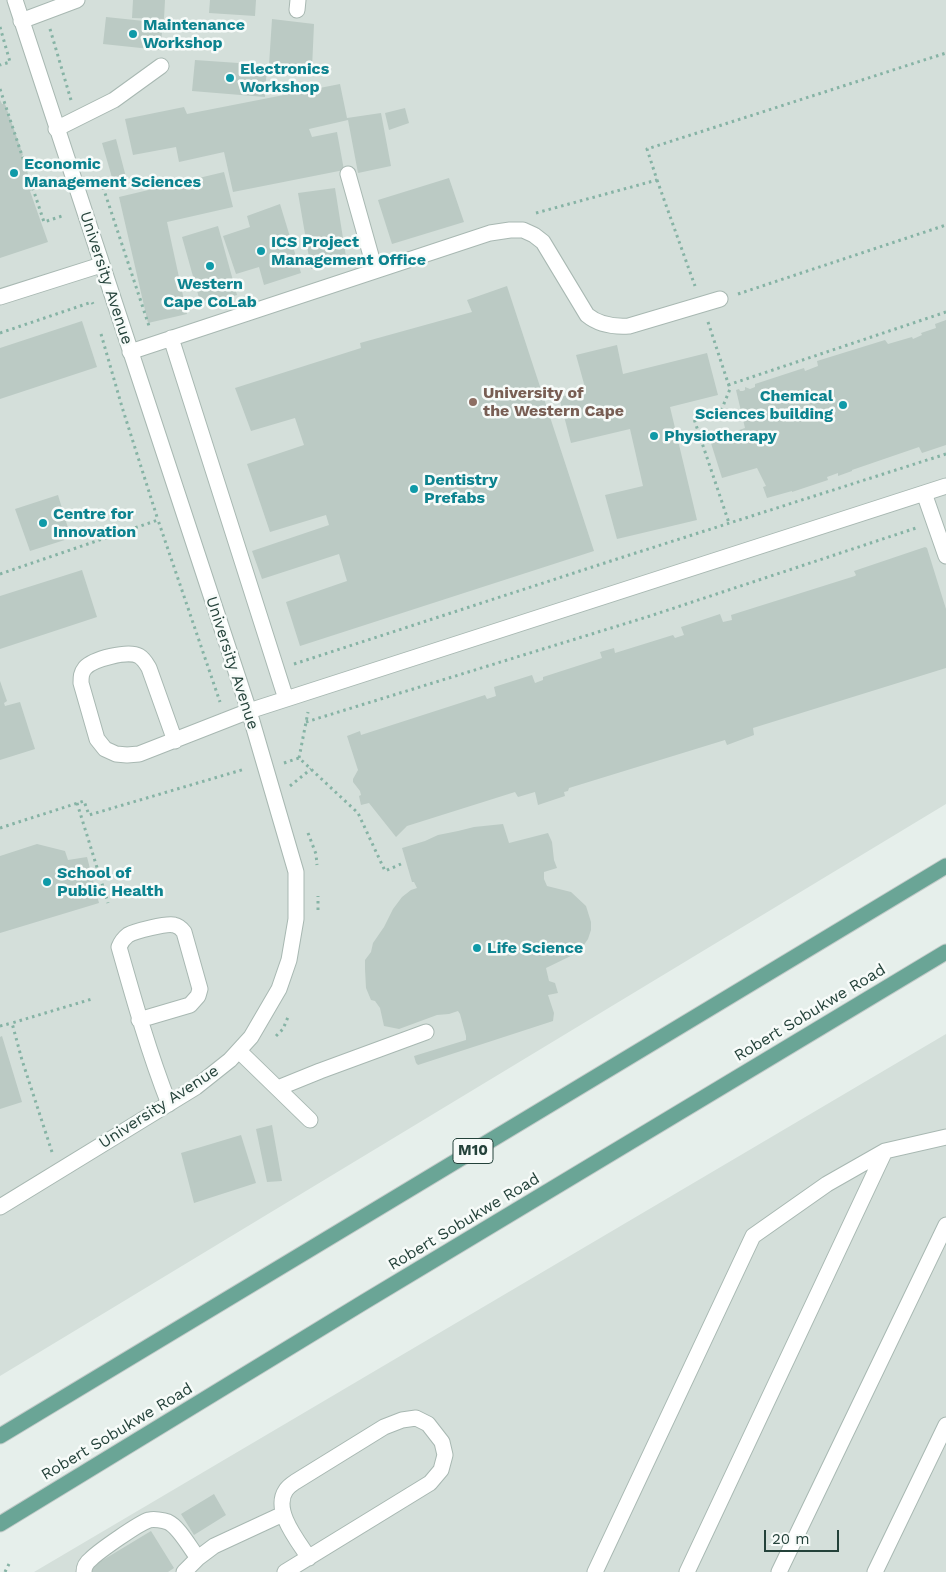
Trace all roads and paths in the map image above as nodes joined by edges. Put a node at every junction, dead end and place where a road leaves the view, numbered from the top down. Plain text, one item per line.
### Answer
1 (15, 0) edge
2 (77, 0) edge
3 (21, 21) junction
4 (0, 27) edge
5 (946, 53) edge
6 (0, 65) edge
7 (161, 66) dead end
8 (0, 89) edge
9 (56, 129) junction
10 (348, 174) dead end
11 (657, 180) junction
12 (532, 215) dead end
13 (68, 224) dead end
14 (946, 225) edge
15 (101, 265) junction
16 (375, 270) junction
17 (0, 297) edge
18 (720, 300) joint
19 (702, 305) junction
20 (95, 311) dead end
21 (946, 312) edge
22 (100, 330) dead end
23 (0, 332) edge
24 (171, 338) junction
25 (130, 352) junction
26 (728, 385) junction
27 (946, 454) edge
28 (946, 486) edge
29 (924, 493) junction
30 (158, 520) dead end
31 (934, 522) junction
32 (729, 523) junction
33 (946, 556) edge
34 (296, 663) dead end
35 (286, 699) junction
36 (249, 711) junction
37 (306, 722) dead end
38 (176, 741) junction
39 (245, 769) dead end
40 (311, 769) dead end
41 (289, 787) dead end
42 (77, 803) junction
43 (0, 828) edge
44 (306, 829) dead end
45 (946, 866) edge
46 (317, 871) dead end
47 (318, 888) dead end
48 (108, 903) dead end
49 (317, 913) dead end
50 (946, 952) edge
51 (92, 999) dead end
52 (291, 1010) dead end
53 (140, 1020) junction
54 (12, 1023) junction
55 (0, 1026) edge
56 (426, 1032) dead end
57 (239, 1051) junction
58 (251, 1062) junction
59 (278, 1088) junction
60 (169, 1104) junction
61 (310, 1120) dead end
62 (946, 1137) edge
63 (885, 1151) junction
64 (53, 1155) dead end
65 (0, 1207) edge
66 (946, 1225) edge
67 (946, 1425) edge
68 (0, 1436) edge
69 (283, 1514) junction
70 (0, 1524) edge
71 (198, 1558) junction
72 (308, 1558) junction
73 (9, 1564) dead end
74 (5, 1572) edge
75 (84, 1572) edge
76 (184, 1572) edge
77 (285, 1572) edge
78 (595, 1572) edge
79 (687, 1572) edge
80 (779, 1572) edge
81 (875, 1572) edge

1 - 3 lane, University Avenue
2 - 3 lane
3 - 9 lane, University Avenue
4 - 6 path
5 - 11 path
7 - 9 lane
8 - 13 path
9 - 15 lane, University Avenue
10 - 16 lane
11 - 12 path
11 - 19 path
14 - 18 path
15 - 17 lane
15 - 25 lane, University Avenue
16 - 19 lane
16 - 24 lane
18 - 19 lane
19 - 26 path
20 - 23 path
21 - 26 path
22 - 30 path
24 - 25 lane
24 - 35 lane
25 - 36 lane, University Avenue
26 - 32 path
27 - 32 path
28 - 29 lane
29 - 31 lane
29 - 35 lane
31 - 33 lane
31 - 37 path
32 - 34 path
35 - 36 lane
36 - 38 lane
36 - 57 lane, University Avenue
38 - 38 lane
39 - 42 path
40 - 41 path
42 - 43 path
42 - 48 path
44 - 46 path
45 - 68 main road, M10
47 - 49 path
50 - 70 main road, Robert Sobukwe Road
51 - 54 path
52 - 58 path
53 - 53 lane
53 - 60 lane
54 - 55 path
54 - 64 path
56 - 59 lane
57 - 58 lane
57 - 60 lane, University Avenue
58 - 59 lane
59 - 61 lane
60 - 65 lane, University Avenue
62 - 63 lane
63 - 78 lane
63 - 79 lane
66 - 80 lane
67 - 81 lane
69 - 71 lane
69 - 72 lane
69 - 72 lane
71 - 75 lane
71 - 76 lane
72 - 77 lane
73 - 74 path

